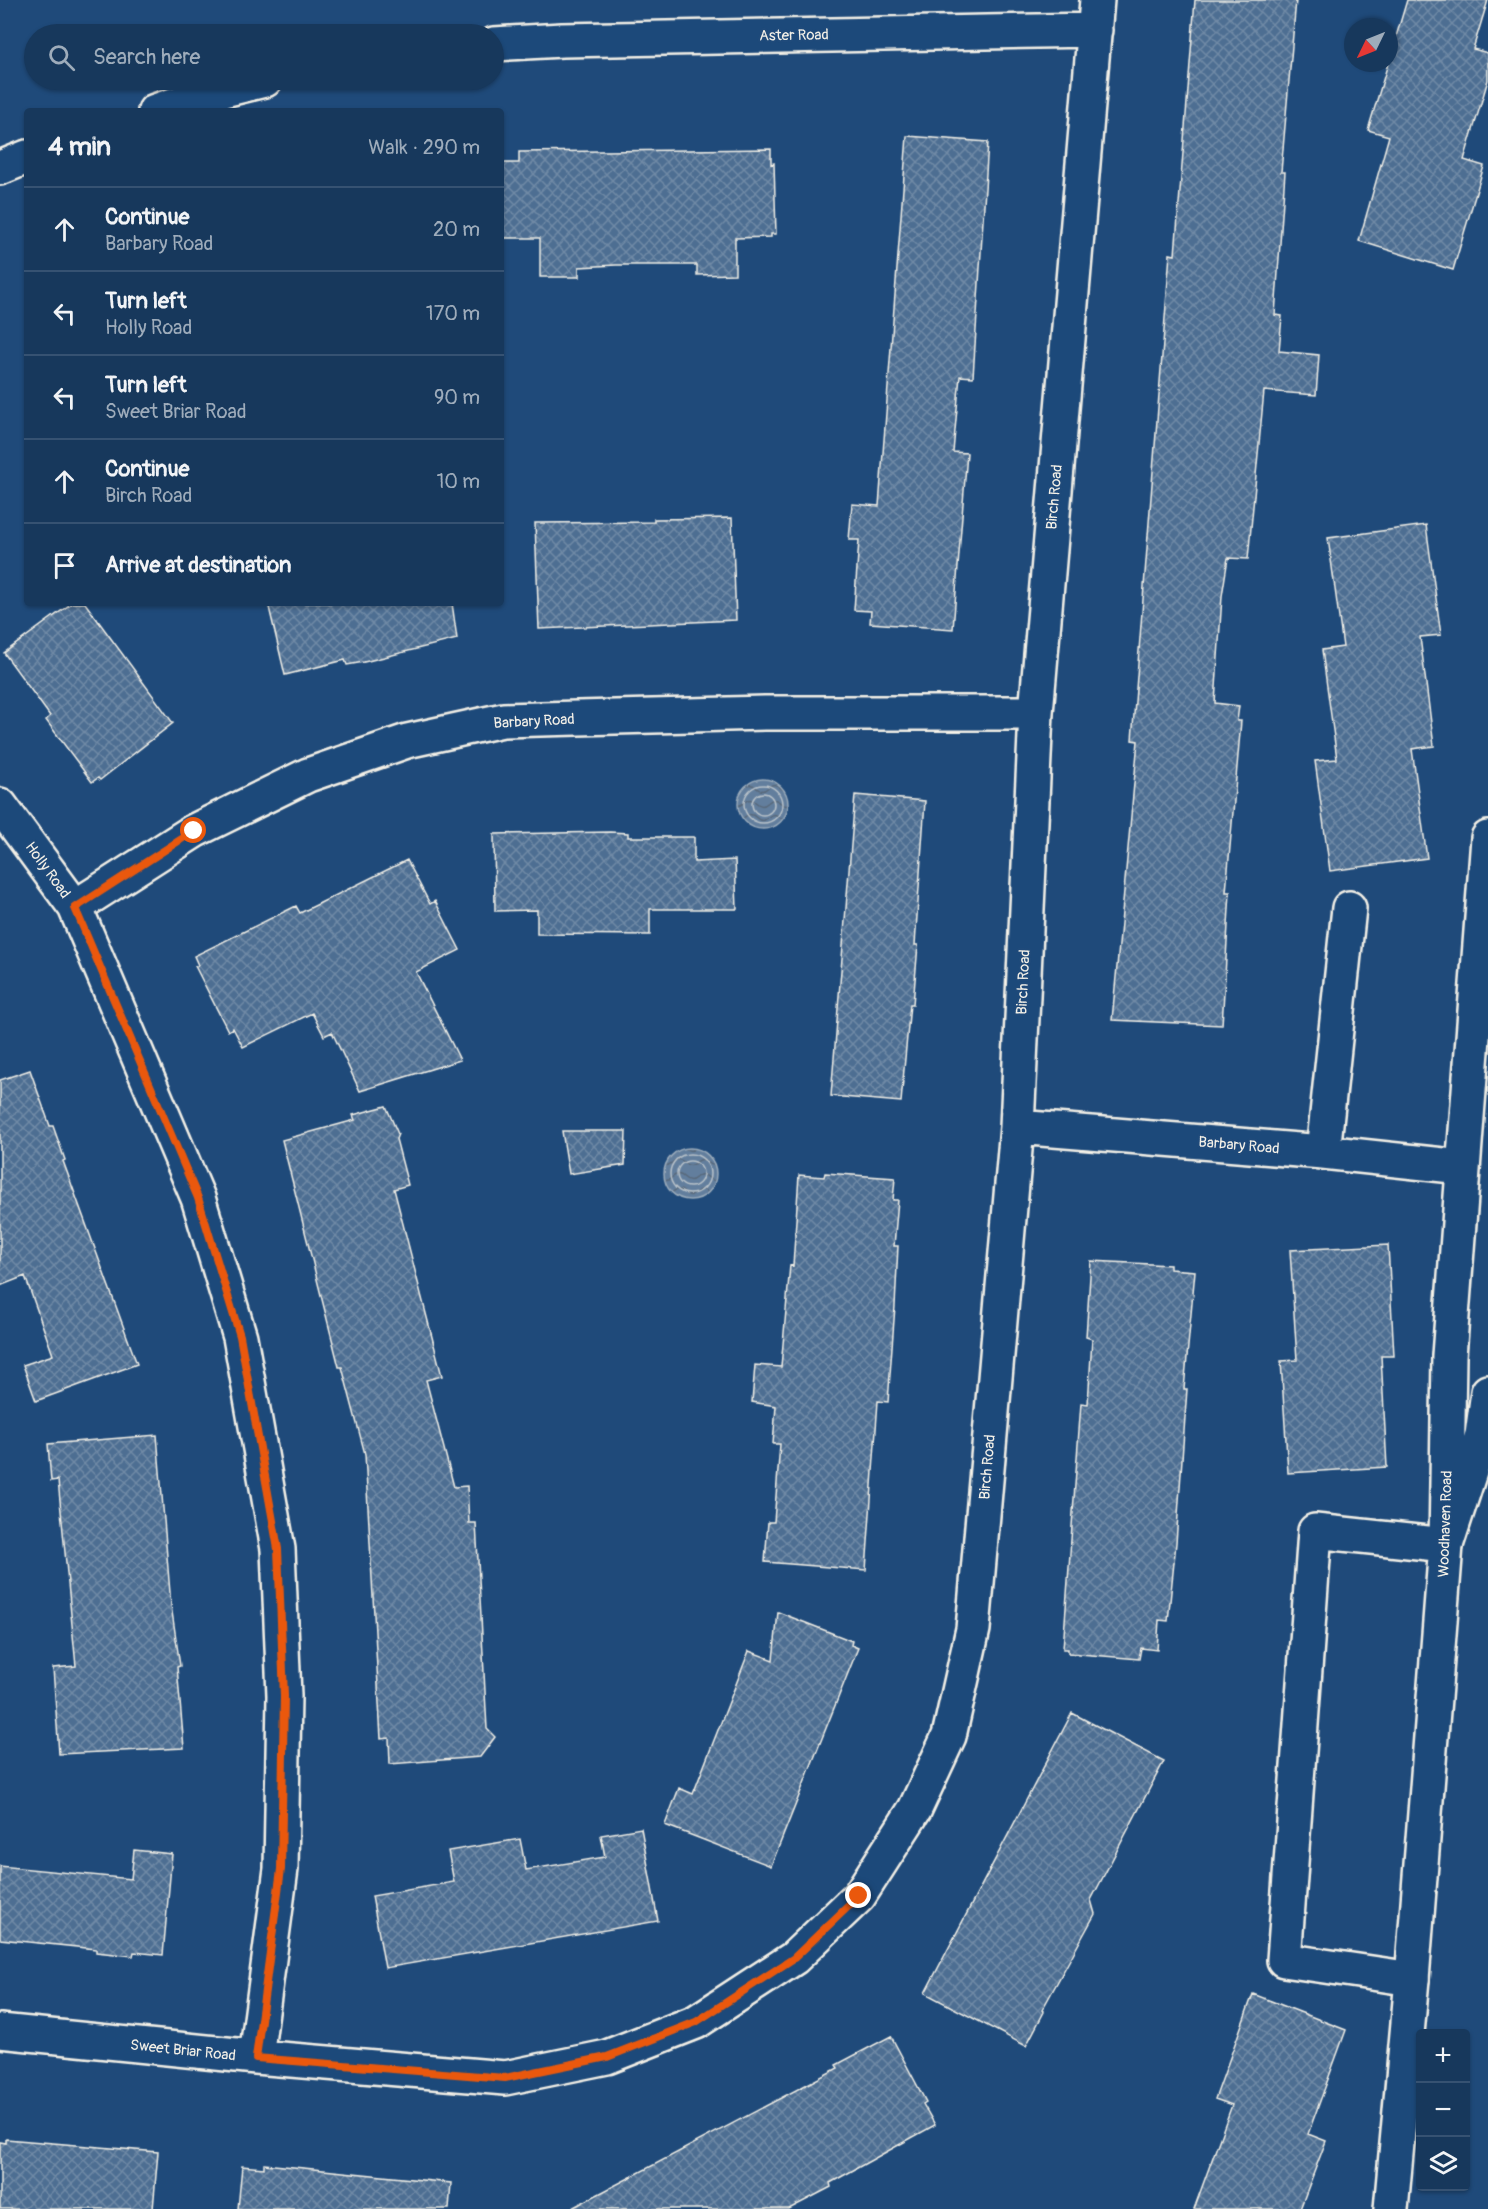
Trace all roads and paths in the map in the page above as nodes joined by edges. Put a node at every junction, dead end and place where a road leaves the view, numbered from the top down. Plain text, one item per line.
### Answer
1 (1096, 15) edge
2 (504, 43) edge
3 (224, 90) edge
4 (164, 108) edge
5 (24, 157) edge
6 (0, 168) edge
7 (1036, 713) junction
8 (0, 805) edge
9 (1488, 838) edge
10 (75, 908) junction
11 (1349, 908) dead end
12 (1017, 1126) junction
13 (1323, 1152) junction
14 (1462, 1167) junction
15 (1488, 1392) edge
16 (1446, 1545) junction
17 (828, 1925) joint
18 (1412, 1979) junction
19 (0, 2031) edge
20 (256, 2058) junction
21 (1391, 2209) edge

1 - 2 main road, Aster Road
1 - 7 main road, Birch Road
3 - 4 main road
5 - 6 main road
7 - 10 main road, Barbary Road
7 - 12 main road, Birch Road
8 - 10 main road, Holly Road
9 - 14 main road, Woodhaven Road
10 - 20 main road, Holly Road
11 - 13 main road
12 - 13 main road, Barbary Road
12 - 17 main road, Birch Road
13 - 14 main road, Barbary Road
14 - 16 main road, Woodhaven Road
15 - 16 main road
16 - 18 main road, Woodhaven Road
16 - 18 main road
17 - 20 main road, Sweet Briar Road
18 - 21 main road, Woodhaven Road
19 - 20 main road, Sweet Briar Road

